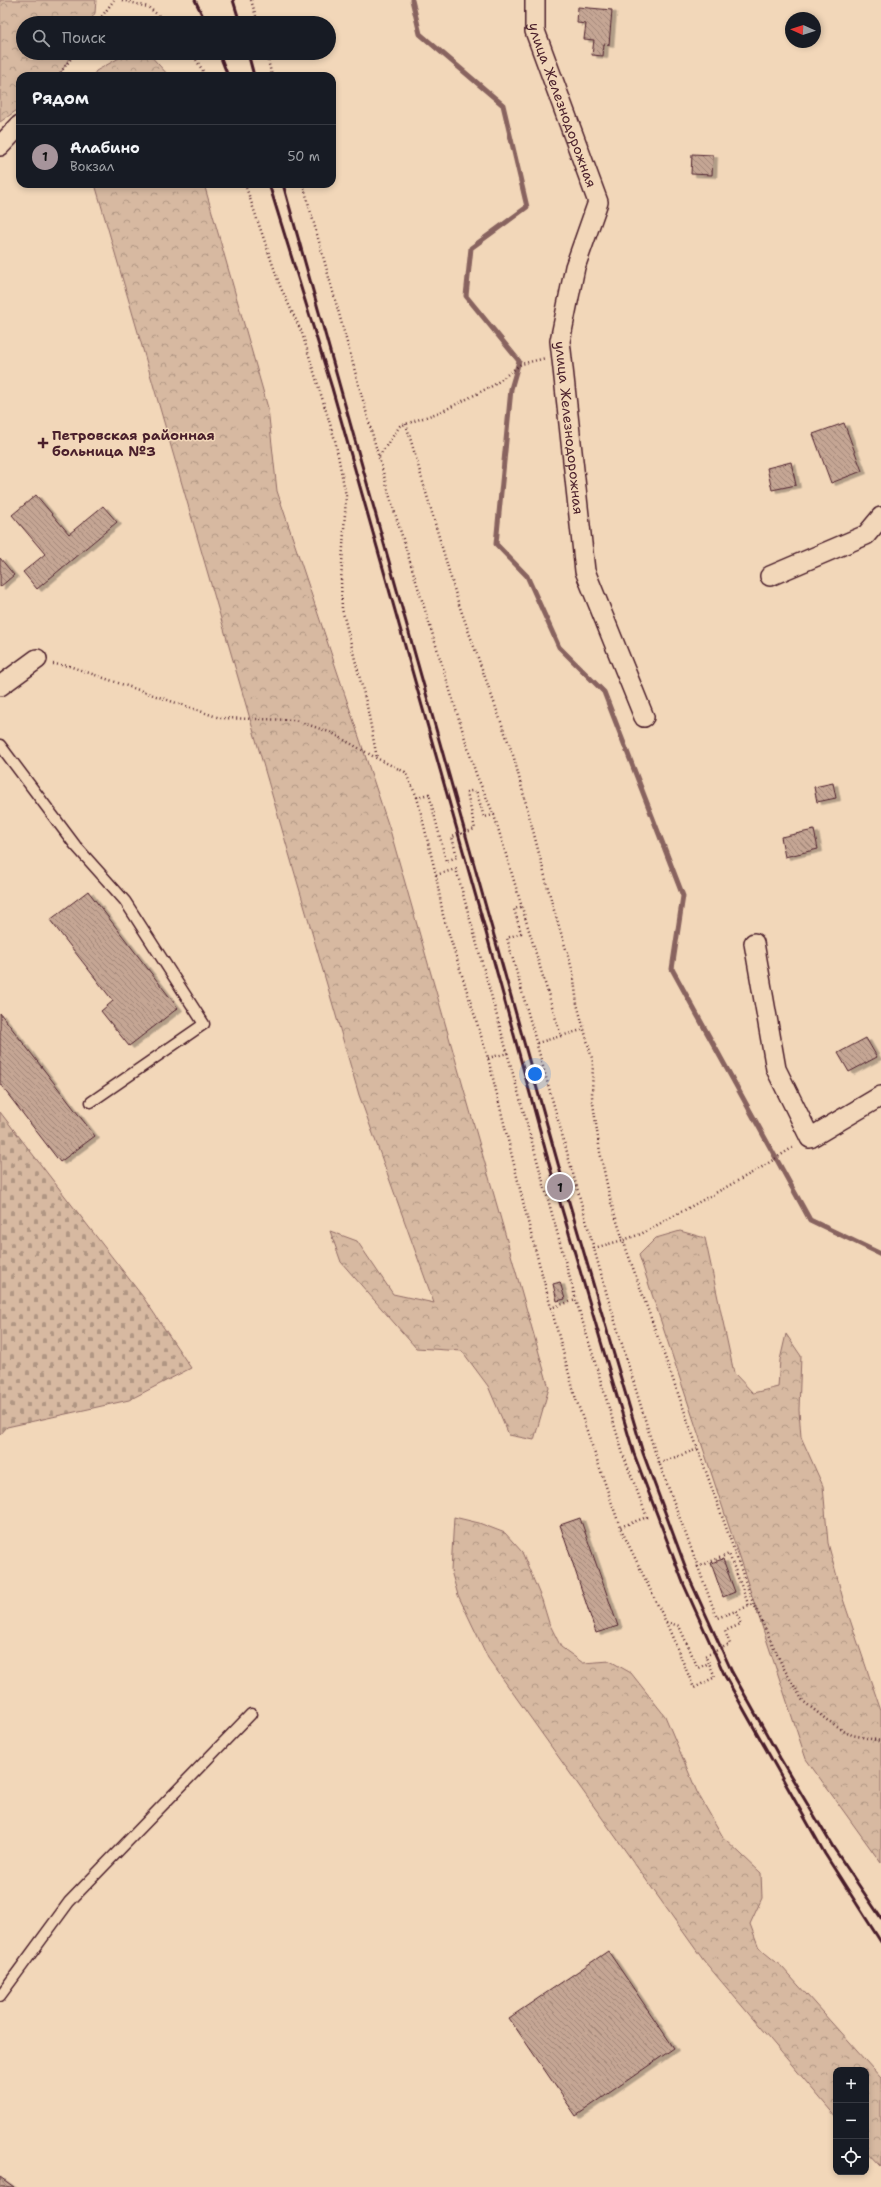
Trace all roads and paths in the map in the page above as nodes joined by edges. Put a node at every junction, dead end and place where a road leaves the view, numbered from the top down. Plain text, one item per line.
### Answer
1 (114, 0) edge
2 (122, 0) edge
3 (251, 0) edge
4 (535, 0) edge
5 (102, 16) edge
6 (159, 16) edge
7 (256, 16) edge
8 (70, 60) edge
9 (196, 60) edge
10 (268, 60) edge
11 (61, 72) edge
12 (204, 72) edge
13 (271, 72) edge
14 (16, 129) edge
15 (0, 146) edge
16 (246, 188) edge
17 (303, 188) edge
18 (522, 364) dead end
19 (406, 424) junction
20 (379, 457) junction
21 (881, 516) edge
22 (770, 576) dead end
23 (37, 659) joint
24 (0, 686) edge
25 (644, 717) dead end
26 (0, 745) edge
27 (378, 759) junction
28 (417, 797) junction
29 (494, 815) junction
30 (436, 875) junction
31 (521, 907) junction
32 (754, 942) dead end
33 (585, 1029) junction
34 (561, 1036) junction
35 (537, 1043) junction
36 (508, 1053) junction
37 (488, 1058) junction
38 (881, 1096) edge
39 (91, 1102) dead end
40 (789, 1149) dead end
41 (623, 1240) junction
42 (594, 1248) junction
43 (576, 1300) junction
44 (550, 1308) junction
45 (698, 1449) junction
46 (659, 1463) junction
47 (620, 1527) junction
48 (697, 1567) junction
49 (754, 1604) junction
50 (749, 1606) junction
51 (736, 1611) junction
52 (666, 1622) junction
53 (709, 1663) junction
54 (251, 1714) dead end
55 (881, 1741) edge
56 (0, 1996) edge

1 - 5 path
2 - 6 path
3 - 7 path
4 - 25 street, улица Железнодорожная
8 - 11 path
9 - 12 path
10 - 13 path
14 - 15 street
16 - 27 path
17 - 20 path
18 - 19 path
19 - 20 path
19 - 33 path
20 - 29 path
21 - 22 street
23 - 24 street
23 - 27 path
26 - 39 lane
27 - 28 path
28 - 29 path
28 - 30 path
29 - 31 path
30 - 36 path
30 - 37 path
31 - 34 path
31 - 35 path
32 - 38 street
33 - 34 path
33 - 41 path
34 - 35 path
35 - 42 path
36 - 37 path
36 - 43 path
37 - 44 path
40 - 41 path
41 - 42 path
41 - 45 path
42 - 46 path
43 - 44 path
43 - 47 path
44 - 47 path
45 - 46 path
45 - 49 path
46 - 48 path
47 - 52 path
48 - 50 path
48 - 51 path
49 - 50 path
49 - 55 path
50 - 51 path
51 - 53 path
52 - 53 path
52 - 53 path
54 - 56 lane

